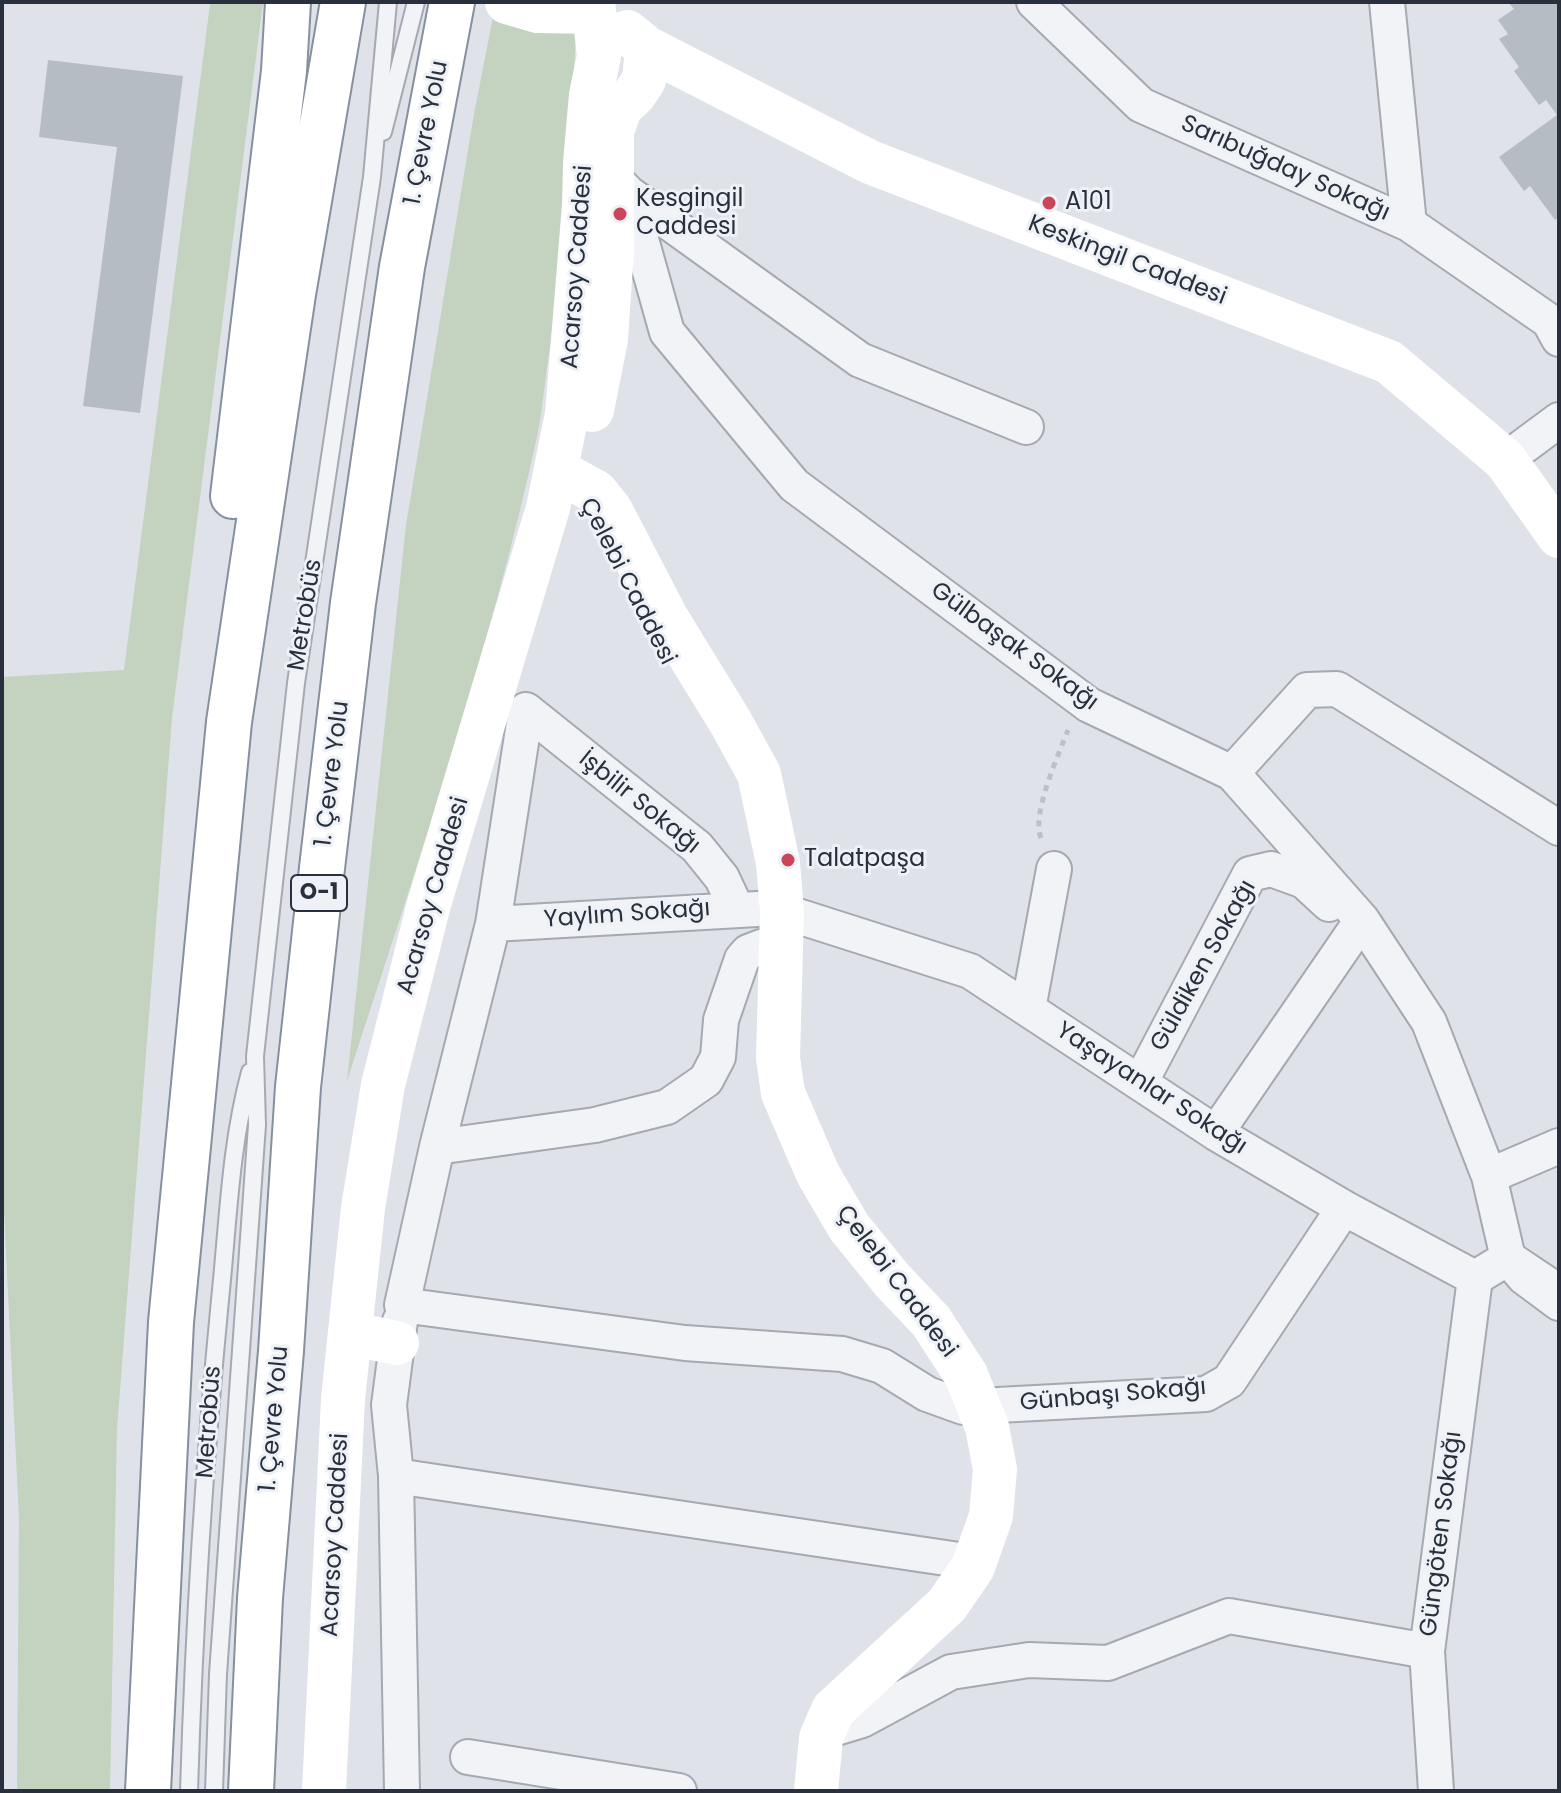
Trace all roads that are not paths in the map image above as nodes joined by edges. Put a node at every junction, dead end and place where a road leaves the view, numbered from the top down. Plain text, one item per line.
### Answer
1 (288, 2) edge
2 (299, 2) edge
3 (343, 2) edge
4 (388, 2) edge
5 (416, 2) edge
6 (452, 2) edge
7 (507, 2) edge
8 (1034, 2) edge
9 (1387, 2) edge
10 (608, 15) edge
11 (284, 71) junction
12 (372, 177) junction
13 (619, 184) junction
14 (1409, 224) junction
15 (1554, 330) edge
16 (1559, 420) edge
17 (1026, 427) dead end
18 (1505, 460) junction
19 (566, 475) junction
20 (1559, 536) edge
21 (229, 722) junction
22 (1232, 773) junction
23 (1559, 828) edge
24 (1054, 869) road end
25 (760, 919) junction
26 (493, 924) junction
27 (1359, 924) junction
28 (1028, 1009) junction
29 (255, 1056) junction
30 (1140, 1083) junction
31 (1216, 1133) junction
32 (1559, 1146) edge
33 (437, 1147) junction
34 (1489, 1176) junction
35 (1344, 1208) junction
36 (1508, 1258) junction
37 (1475, 1278) junction
38 (1559, 1292) edge
39 (1559, 1303) edge
40 (390, 1328) junction
41 (971, 1407) junction
42 (396, 1476) junction
43 (967, 1560) junction
44 (1427, 1651) junction
45 (816, 1731) junction
46 (468, 1757) dead end
47 (148, 1791) edge
48 (189, 1791) edge
49 (214, 1791) edge
50 (251, 1791) edge
51 (324, 1791) edge
52 (347, 1791) edge
53 (402, 1791) edge
54 (679, 1791) edge
55 (801, 1791) edge
56 (816, 1791) edge
57 (1436, 1791) edge

1 - 11 main road
2 - 11 main road
3 - 21 main road
4 - 12 lane, Metrobüs
5 - 12 lane, Metrobüs
6 - 50 main road, 1. Çevre Yolu / O-1
7 - 10 main road
8 - 14 street, Sarıbuğday Sokağı
9 - 14 street
10 - 13 main road, Acarsoy Caddesi
10 - 18 main road, Keskingil Caddesi
10 - 19 main road, Acarsoy Caddesi
11 - 21 main road
12 - 29 lane, Metrobüs
13 - 17 street
13 - 19 main road, Acarsoy Caddesi
13 - 22 street, Gülbaşak Sokağı
14 - 15 street, Sarıbuğday Sokağı
16 - 18 street
18 - 20 main road, Keskingil Caddesi
19 - 25 main road, Çelebi Caddesi
19 - 40 main road, Acarsoy Caddesi
19 - 51 main road, Acarsoy Caddesi
21 - 47 main road
22 - 23 street
22 - 27 street, Gülbaşak Sokağı
24 - 28 street
25 - 26 street, Yaylım Sokağı
25 - 26 street, İşbilir Sokağı
25 - 28 street, Yaşayanlar Sokağı
25 - 33 street
25 - 41 main road, Çelebi Caddesi
26 - 33 street
27 - 30 street, Güldiken Sokağı
27 - 31 street
27 - 34 street, Gülbaşak Sokağı
28 - 30 street, Yaşayanlar Sokağı
29 - 48 lane, Metrobüs
29 - 49 lane, Metrobüs
30 - 31 street, Yaşayanlar Sokağı
31 - 35 street, Yaşayanlar Sokağı
32 - 34 street
33 - 40 street
34 - 36 street, Gülbaşak Sokağı
35 - 37 street, Yaşayanlar Sokağı
35 - 41 street, Günbaşı Sokağı
36 - 37 street
36 - 38 street
36 - 39 street
37 - 44 street, Güngöten Sokağı
40 - 41 street
40 - 42 street
40 - 52 main road, Acarsoy Caddesi
41 - 43 main road, Çelebi Caddesi
42 - 43 street
42 - 53 street
43 - 45 main road, Çelebi Caddesi
44 - 45 street
44 - 57 street, Güngöten Sokağı
45 - 55 main road, Çelebi Caddesi
45 - 56 main road, Çelebi Caddesi
46 - 54 street

